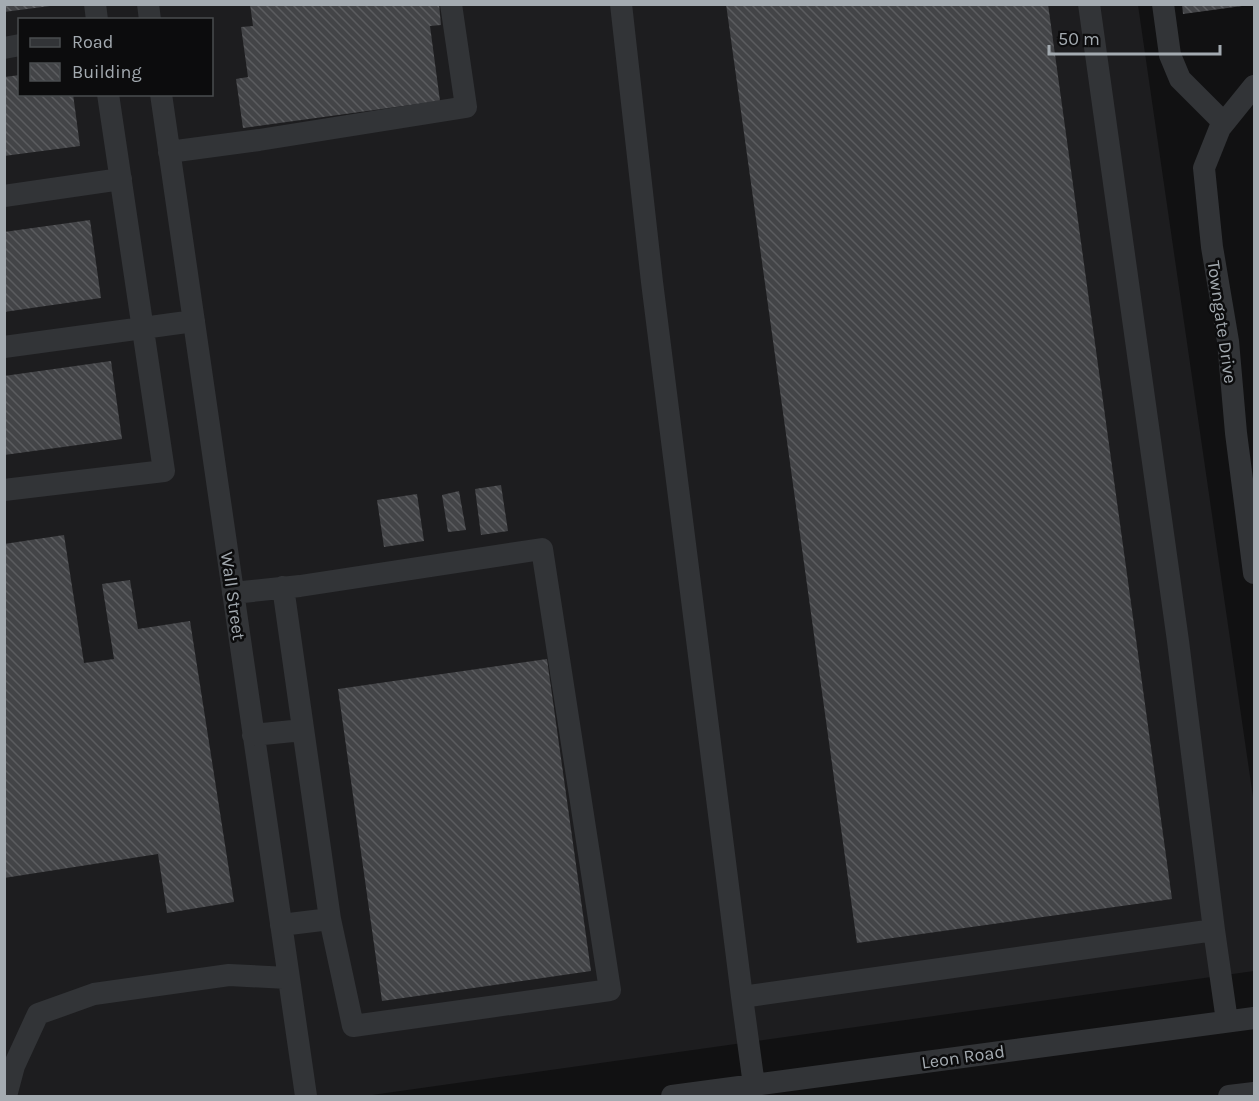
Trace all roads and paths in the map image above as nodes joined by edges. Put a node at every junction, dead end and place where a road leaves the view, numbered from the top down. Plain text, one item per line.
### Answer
1 (451, 4) edge
2 (621, 4) edge
3 (1089, 4) edge
4 (1163, 4) edge
5 (1254, 86) edge
6 (108, 96) edge
7 (161, 96) edge
8 (1224, 123) junction
9 (169, 152) junction
10 (121, 179) junction
11 (4, 196) edge
12 (194, 321) junction
13 (143, 328) junction
14 (4, 347) edge
15 (4, 490) edge
16 (1254, 573) edge
17 (283, 587) junction
18 (233, 593) junction
19 (303, 730) junction
20 (254, 735) junction
21 (330, 919) junction
22 (281, 925) junction
23 (1214, 930) junction
24 (288, 978) junction
25 (742, 998) junction
26 (1254, 1018) edge
27 (1227, 1021) junction
28 (754, 1085) junction
29 (1254, 1093) edge
30 (6, 1096) edge
31 (306, 1096) edge
32 (672, 1096) edge
33 (1229, 1096) edge

1 - 9 street
2 - 25 street
3 - 23 street
4 - 8 street
5 - 8 street, Towngate Drive
6 - 10 street
7 - 9 street, Wall Street
8 - 16 street, Towngate Drive
9 - 12 street, Wall Street
10 - 11 street
10 - 13 street
12 - 13 street
12 - 18 street, Wall Street
13 - 14 street
13 - 15 street
17 - 18 street
17 - 19 street
17 - 21 street
18 - 20 street, Wall Street
19 - 20 street
19 - 21 street
20 - 22 street, Wall Street
21 - 22 street
22 - 24 street, Wall Street
23 - 25 street
23 - 27 street
24 - 30 street
24 - 31 street, Wall Street
25 - 28 street
26 - 27 street, Leon Road
27 - 28 street, Leon Road
28 - 32 street, Leon Road
29 - 33 street

